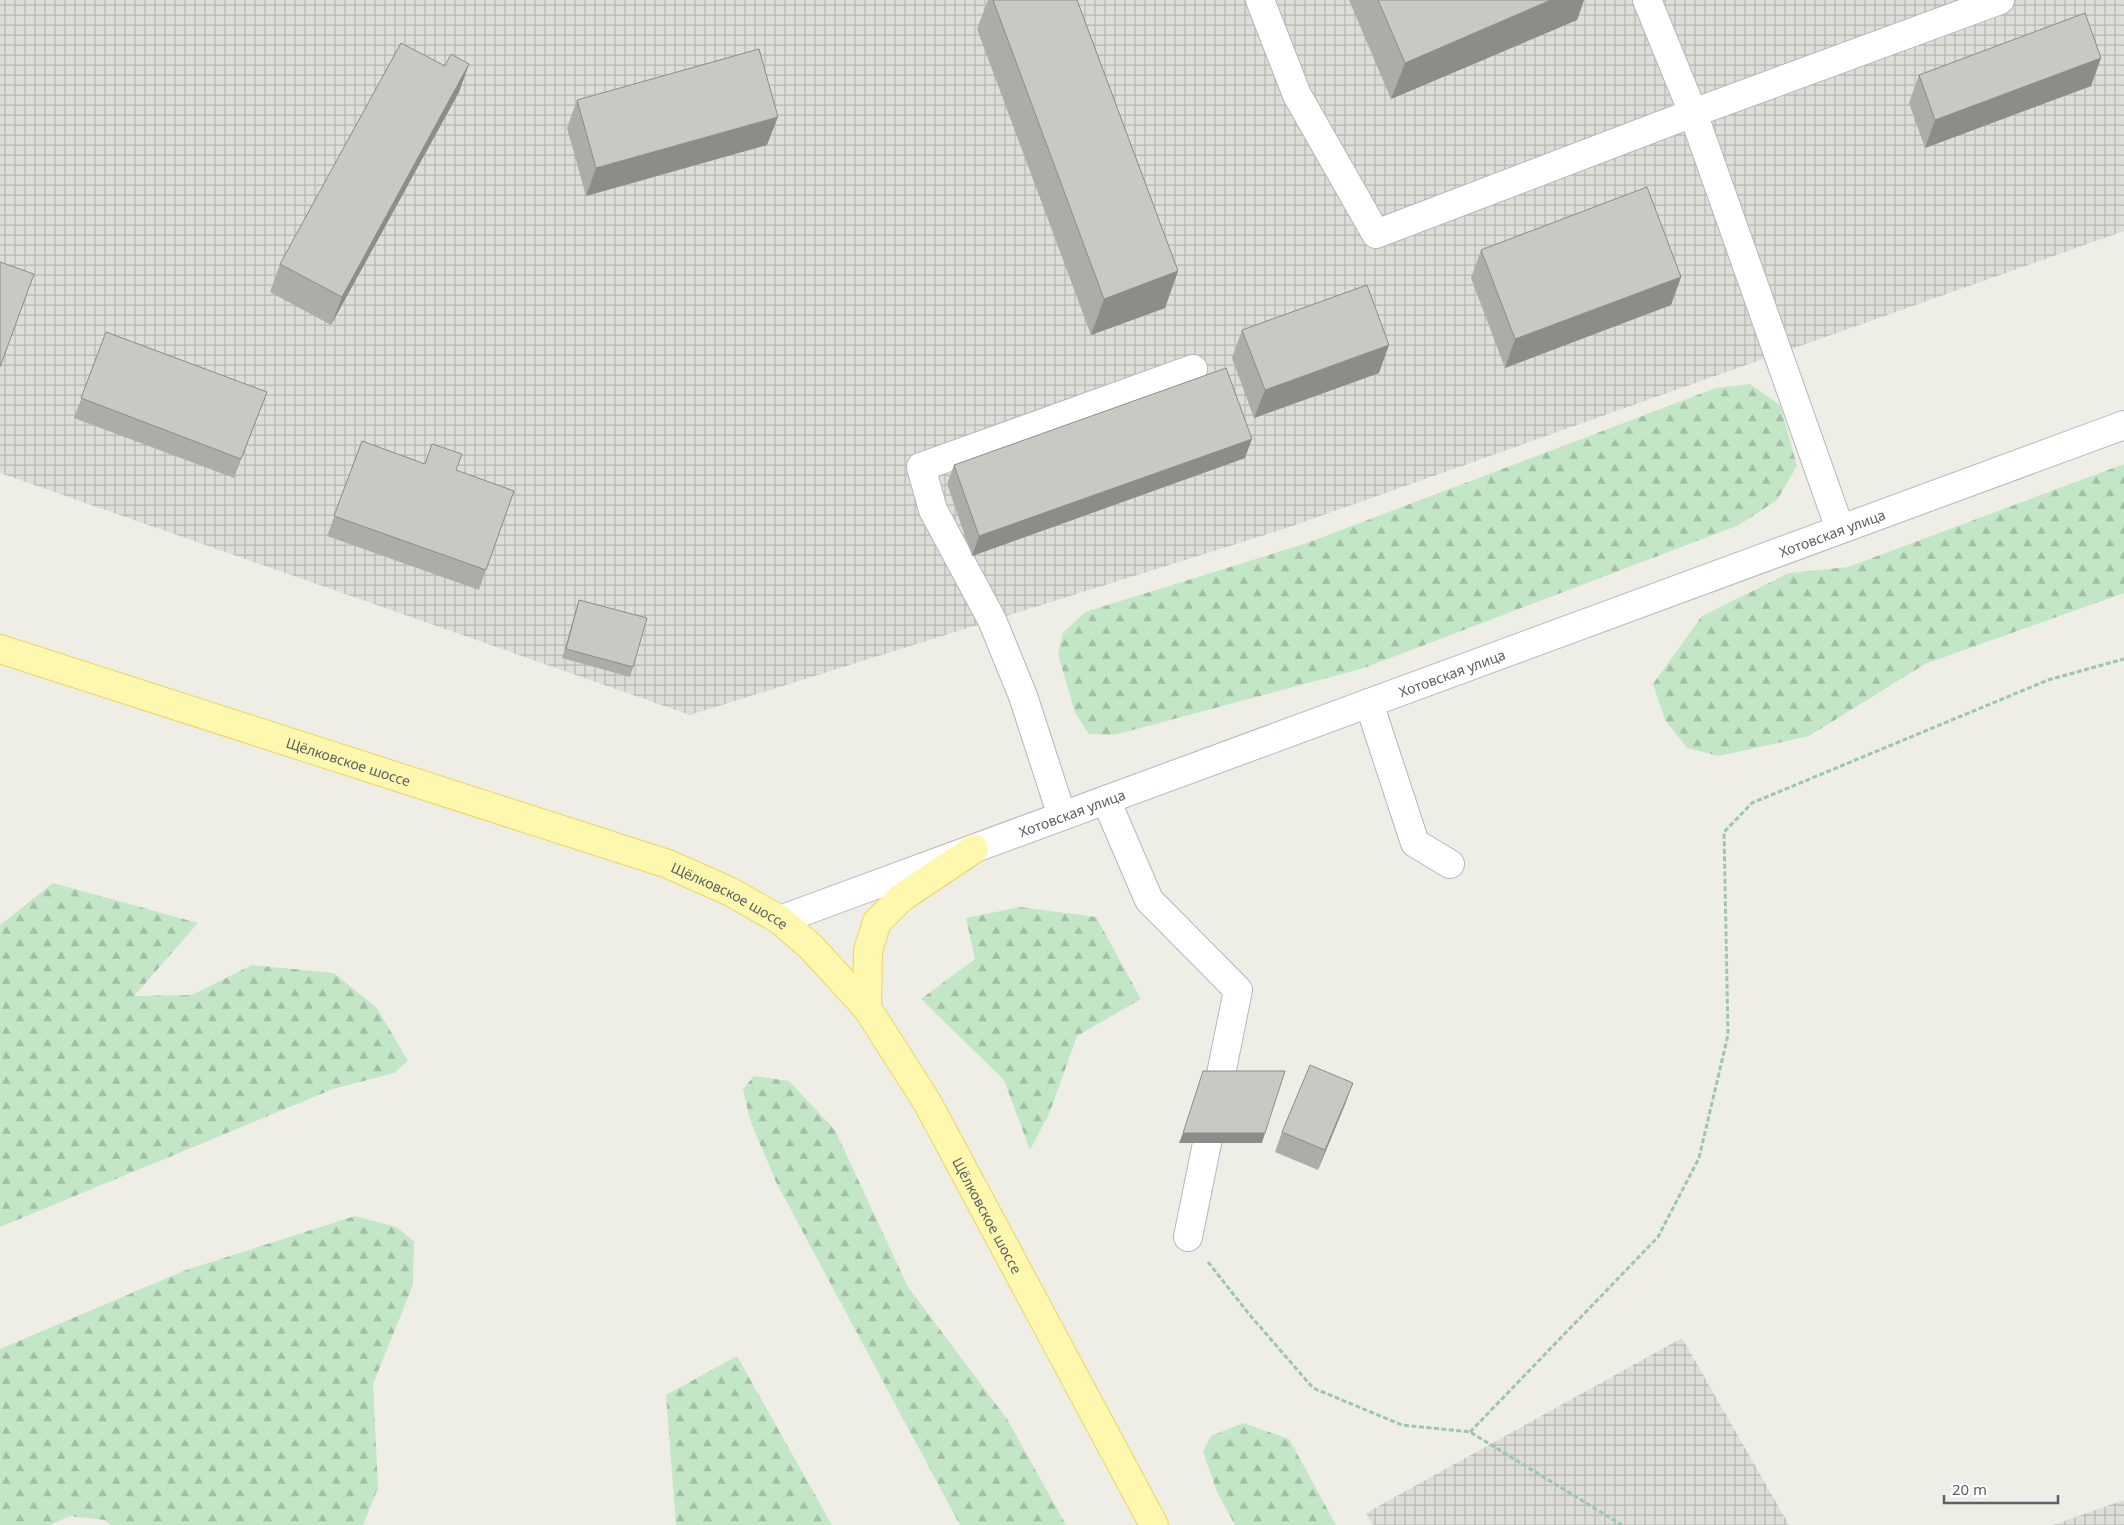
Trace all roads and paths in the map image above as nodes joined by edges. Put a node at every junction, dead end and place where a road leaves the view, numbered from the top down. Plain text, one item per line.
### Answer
1 (1260, 0) edge
2 (1647, 0) edge
3 (2000, 0) edge
4 (1693, 113) junction
5 (1192, 369) dead end
6 (2124, 425) edge
7 (1840, 530) junction
8 (0, 649) edge
9 (2124, 659) edge
10 (1369, 703) junction
11 (1106, 800) junction
12 (1062, 816) junction
13 (974, 849) junction
14 (1450, 864) dead end
15 (780, 920) junction
16 (867, 1008) junction
17 (1188, 1237) joint
18 (1470, 1432) junction
19 (1154, 1525) edge
20 (1622, 1525) edge

1 - 4 street
2 - 4 street
3 - 4 street
4 - 7 street
5 - 12 street
6 - 7 street, Хотовская улица
7 - 10 street, Хотовская улица
8 - 15 main road, Щёлковское шоссе
9 - 18 path
10 - 11 street, Хотовская улица
10 - 14 street
11 - 12 street, Хотовская улица
11 - 17 street
12 - 13 street, Хотовская улица
13 - 15 street, Хотовская улица
13 - 16 main road
15 - 16 main road, Щёлковское шоссе
16 - 19 main road, Щёлковское шоссе
17 - 18 path
18 - 20 path

